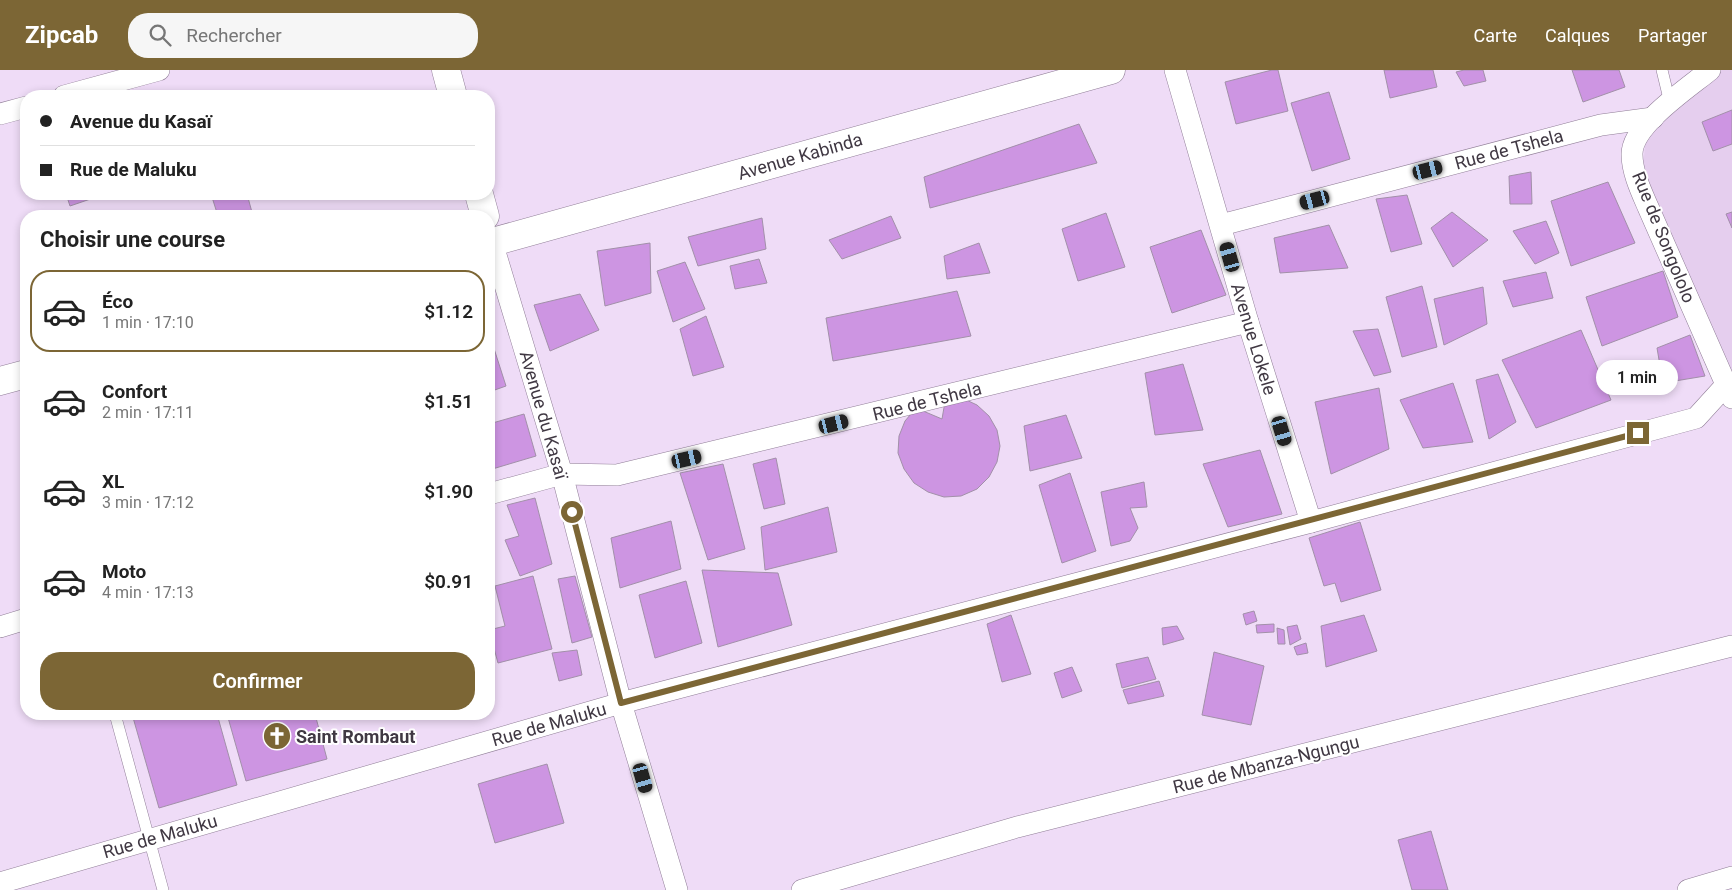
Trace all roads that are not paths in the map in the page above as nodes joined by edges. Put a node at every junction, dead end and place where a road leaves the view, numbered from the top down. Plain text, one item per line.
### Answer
1 (159, 70) edge
2 (446, 70) edge
3 (1111, 70) edge
4 (1175, 70) edge
5 (1662, 70) edge
6 (1710, 70) edge
7 (86, 90) edge
8 (451, 90) edge
9 (1670, 103) junction
10 (20, 108) edge
11 (0, 114) edge
12 (1653, 118) junction
13 (1221, 225) junction
14 (495, 230) edge
15 (495, 252) edge
16 (1248, 322) junction
17 (1729, 392) edge
18 (562, 474) junction
19 (495, 492) edge
20 (1311, 522) junction
21 (20, 622) edge
22 (0, 627) edge
23 (1732, 646) edge
24 (621, 703) junction
25 (117, 720) edge
26 (149, 839) junction
27 (1732, 877) edge
28 (0, 883) edge
29 (163, 890) edge
30 (676, 890) edge
31 (802, 890) edge
32 (1688, 890) edge

1 - 7 street
2 - 8 street
3 - 14 street, Avenue Kabinda
4 - 13 street, Avenue Lokele
5 - 9 lane
6 - 9 street, Rue de Songololo
9 - 12 street, Rue de Songololo
10 - 11 street
12 - 13 street, Rue de Tshela
12 - 17 street, Rue de Songololo
13 - 16 street, Avenue Lokele
15 - 18 street, Avenue du Kasaï
16 - 18 street, Rue de Tshela
16 - 20 street, Avenue Lokele
17 - 20 street, Rue de Maluku
18 - 19 street, Rue de Tshela
18 - 24 street, Avenue du Kasaï
20 - 24 street, Rue de Maluku
21 - 22 street
23 - 31 street, Rue de Mbanza-Ngungu
24 - 26 street, Rue de Maluku
24 - 30 street, Avenue du Kasaï
25 - 26 lane
26 - 28 street, Rue de Maluku
26 - 29 lane
27 - 32 street

